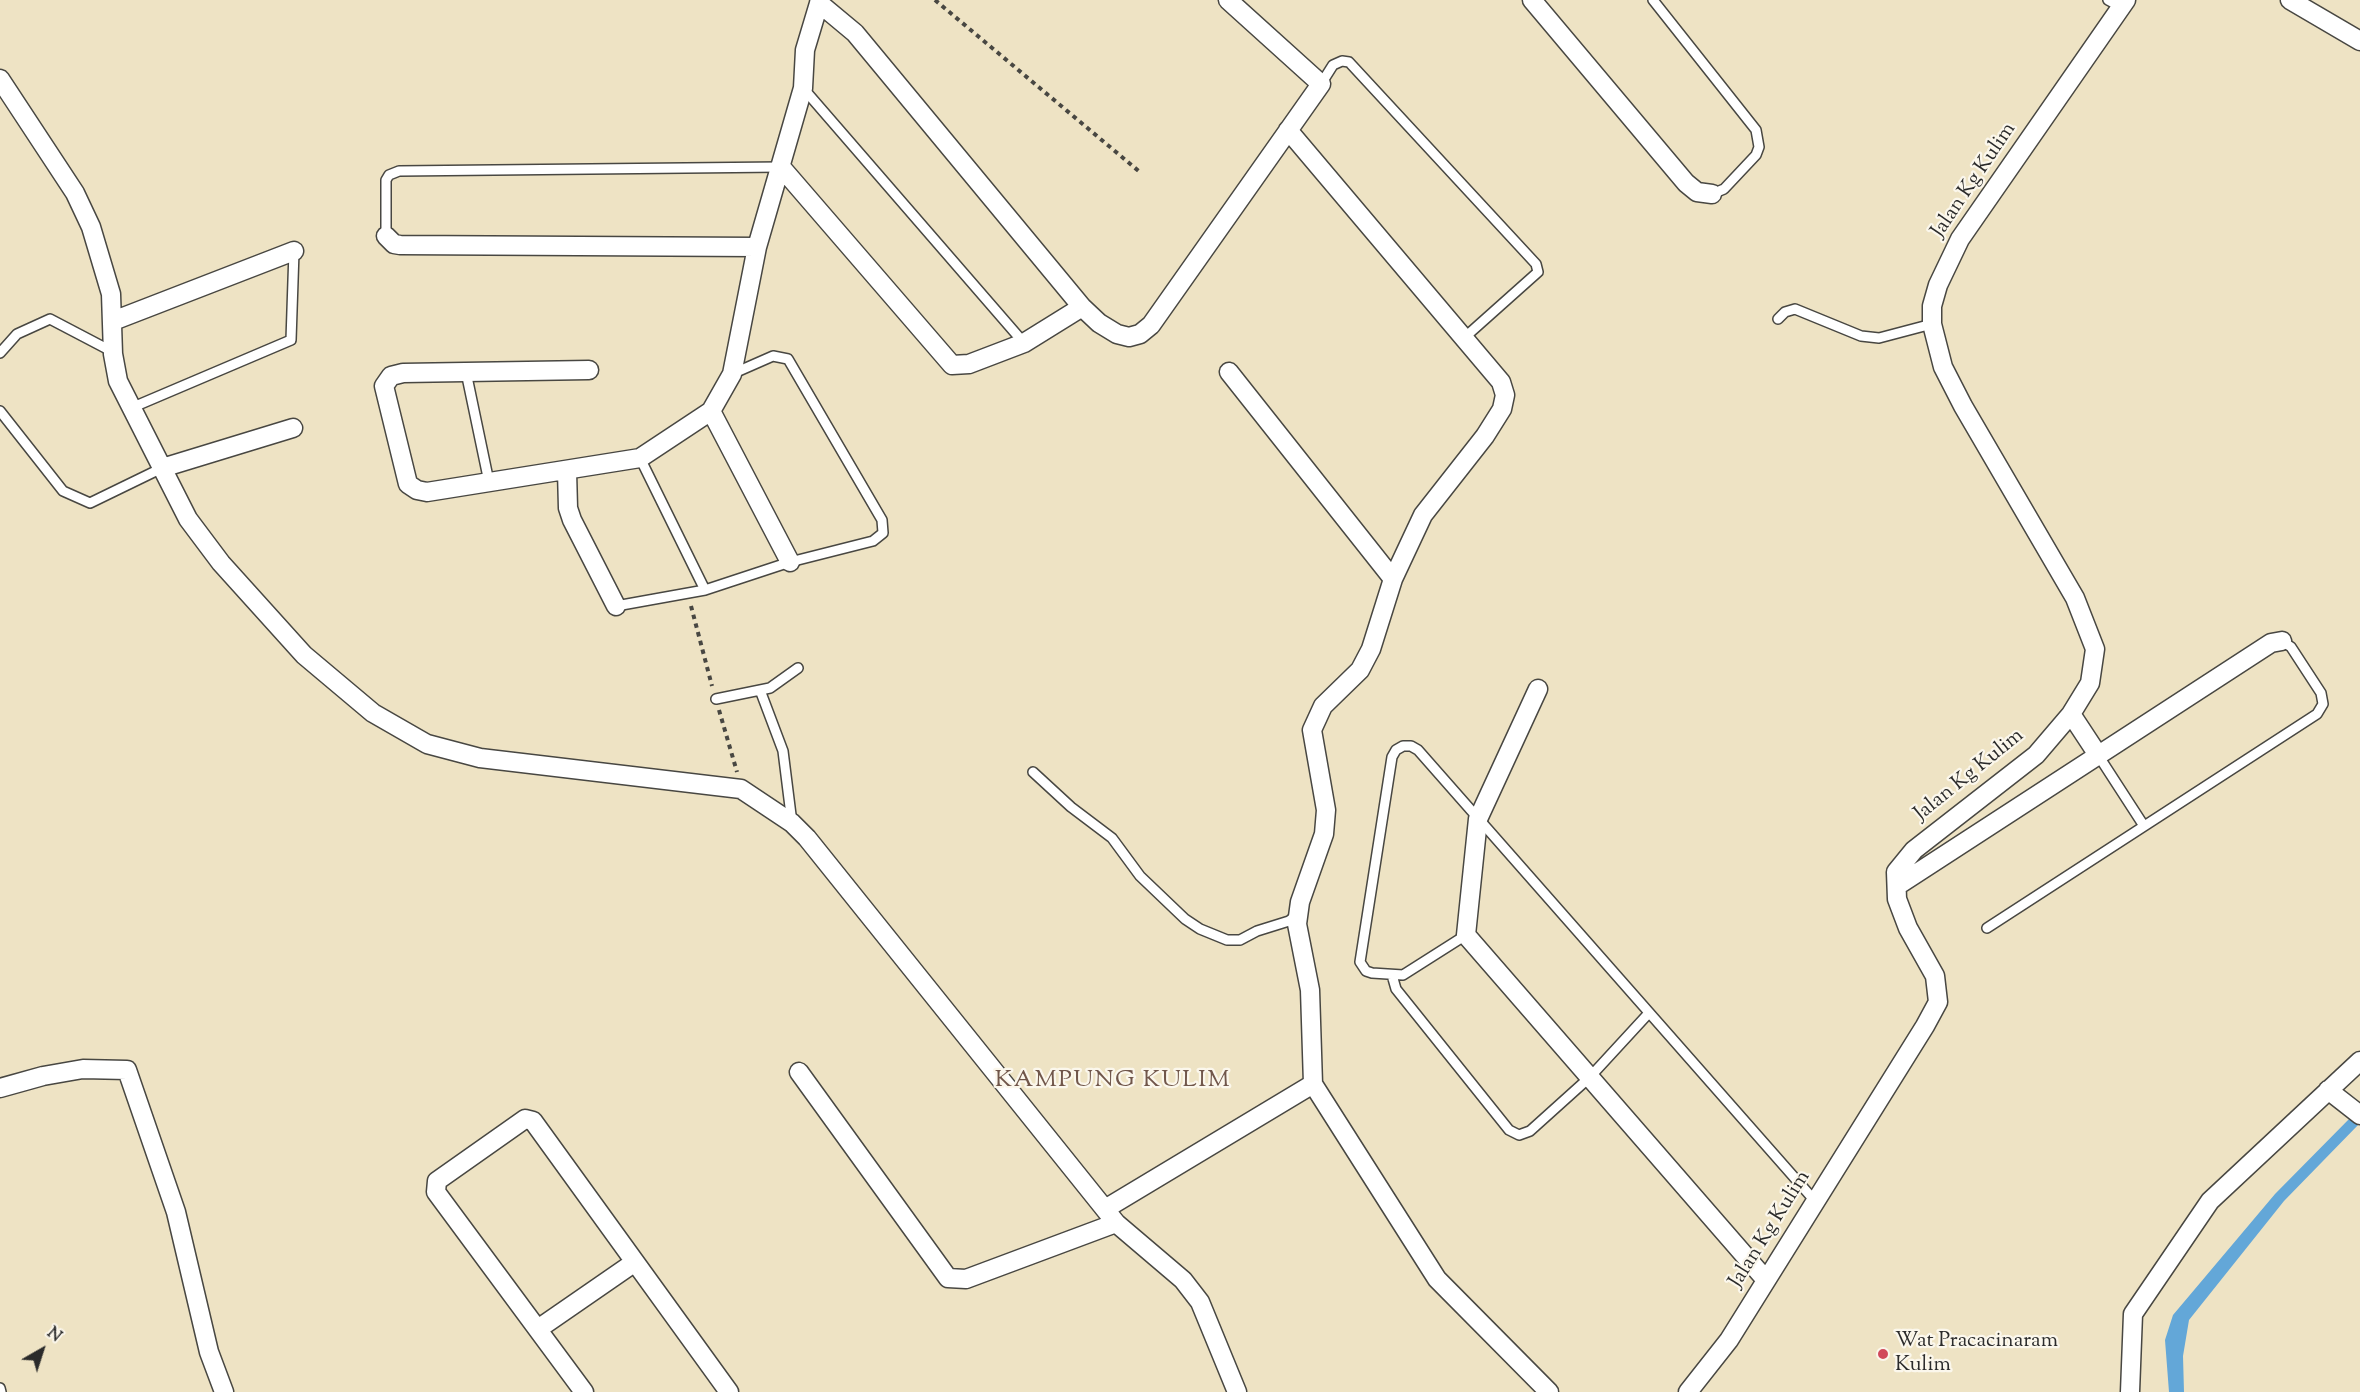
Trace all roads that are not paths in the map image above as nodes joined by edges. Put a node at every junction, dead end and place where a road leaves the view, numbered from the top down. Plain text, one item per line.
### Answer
1 (1228, 0) edge
2 (1532, 0) edge
3 (1653, 0) edge
4 (2290, 0) edge
5 (819, 2) edge
6 (2119, 3) edge
7 (2360, 41) edge
8 (0, 79) edge
9 (1321, 84) junction
10 (803, 88) junction
11 (1288, 130) junction
12 (781, 166) junction
13 (1712, 194) joint
14 (386, 236) joint
15 (757, 247) junction
16 (294, 251) joint
17 (1082, 307) junction
18 (1778, 319) dead end
19 (113, 321) junction
20 (1932, 324) junction
21 (1464, 338) junction
22 (1024, 343) junction
23 (113, 352) junction
24 (0, 353) edge
25 (589, 370) dead end
26 (466, 372) junction
27 (1229, 372) dead end
28 (732, 374) junction
29 (131, 408) junction
30 (0, 411) edge
31 (711, 411) junction
32 (293, 428) dead end
33 (640, 458) junction
34 (162, 468) junction
35 (567, 471) junction
36 (489, 483) junction
37 (790, 562) junction
38 (1393, 579) junction
39 (705, 590) junction
40 (616, 606) joint
41 (2282, 641) joint
42 (798, 668) dead end
43 (1538, 689) dead end
44 (760, 690) junction
45 (716, 699) dead end
46 (2071, 714) junction
47 (2098, 755) junction
48 (1033, 772) dead end
49 (1479, 819) junction
50 (792, 823) junction
51 (2144, 826) junction
52 (1897, 886) junction
53 (1299, 913) junction
54 (1987, 928) dead end
55 (1466, 935) junction
56 (1392, 975) junction
57 (1648, 1014) junction
58 (2360, 1061) edge
59 (799, 1072) dead end
60 (1590, 1077) junction
61 (1313, 1084) junction
62 (0, 1088) edge
63 (2328, 1090) junction
64 (2360, 1115) edge
65 (1815, 1201) junction
66 (1110, 1216) junction
67 (635, 1262) junction
68 (1766, 1280) junction
69 (538, 1329) junction
70 (224, 1392) edge
71 (584, 1392) edge
72 (729, 1392) edge
73 (1237, 1392) edge
74 (1549, 1392) edge
75 (1688, 1392) edge
76 (2130, 1392) edge

1 - 9 street
2 - 13 street
3 - 13 lane
4 - 7 street
5 - 10 street
5 - 17 street
6 - 20 street, Jalan Kg Kulim
8 - 19 street
9 - 11 street
9 - 21 lane
10 - 12 street
10 - 22 lane
11 - 17 street
11 - 21 street
12 - 14 lane
12 - 15 street
12 - 22 street
14 - 15 street
15 - 28 street
16 - 19 street
16 - 29 lane
17 - 22 street
18 - 20 lane
19 - 23 street
20 - 46 street, Jalan Kg Kulim
21 - 38 street
23 - 24 lane
23 - 29 street
25 - 26 street
26 - 36 lane
26 - 36 street
27 - 38 street
28 - 31 street
28 - 37 lane
29 - 34 street
30 - 34 lane
31 - 33 street
31 - 37 street
32 - 34 street
33 - 35 street
33 - 39 lane
34 - 50 street
35 - 36 street
35 - 40 street
37 - 39 lane
38 - 53 street
39 - 40 lane
41 - 47 street
41 - 51 lane
42 - 44 lane
43 - 49 street
44 - 45 lane
44 - 50 lane
46 - 47 street
46 - 52 street, Jalan Kg Kulim
47 - 51 lane
47 - 52 street
48 - 53 lane
49 - 55 street
49 - 56 lane
49 - 57 lane
50 - 66 street
51 - 54 lane
52 - 65 street, Jalan Kg Kulim
53 - 61 street
55 - 56 lane
55 - 60 street
56 - 60 lane
57 - 60 lane
57 - 65 lane
58 - 63 street
59 - 66 street
60 - 68 street
61 - 66 street
61 - 74 street
62 - 70 street
63 - 64 street
63 - 76 street
65 - 68 street, Jalan Kg Kulim
66 - 73 street
67 - 69 street
67 - 69 street
67 - 72 street
68 - 75 street, Jalan Kg Kulim
69 - 71 street

